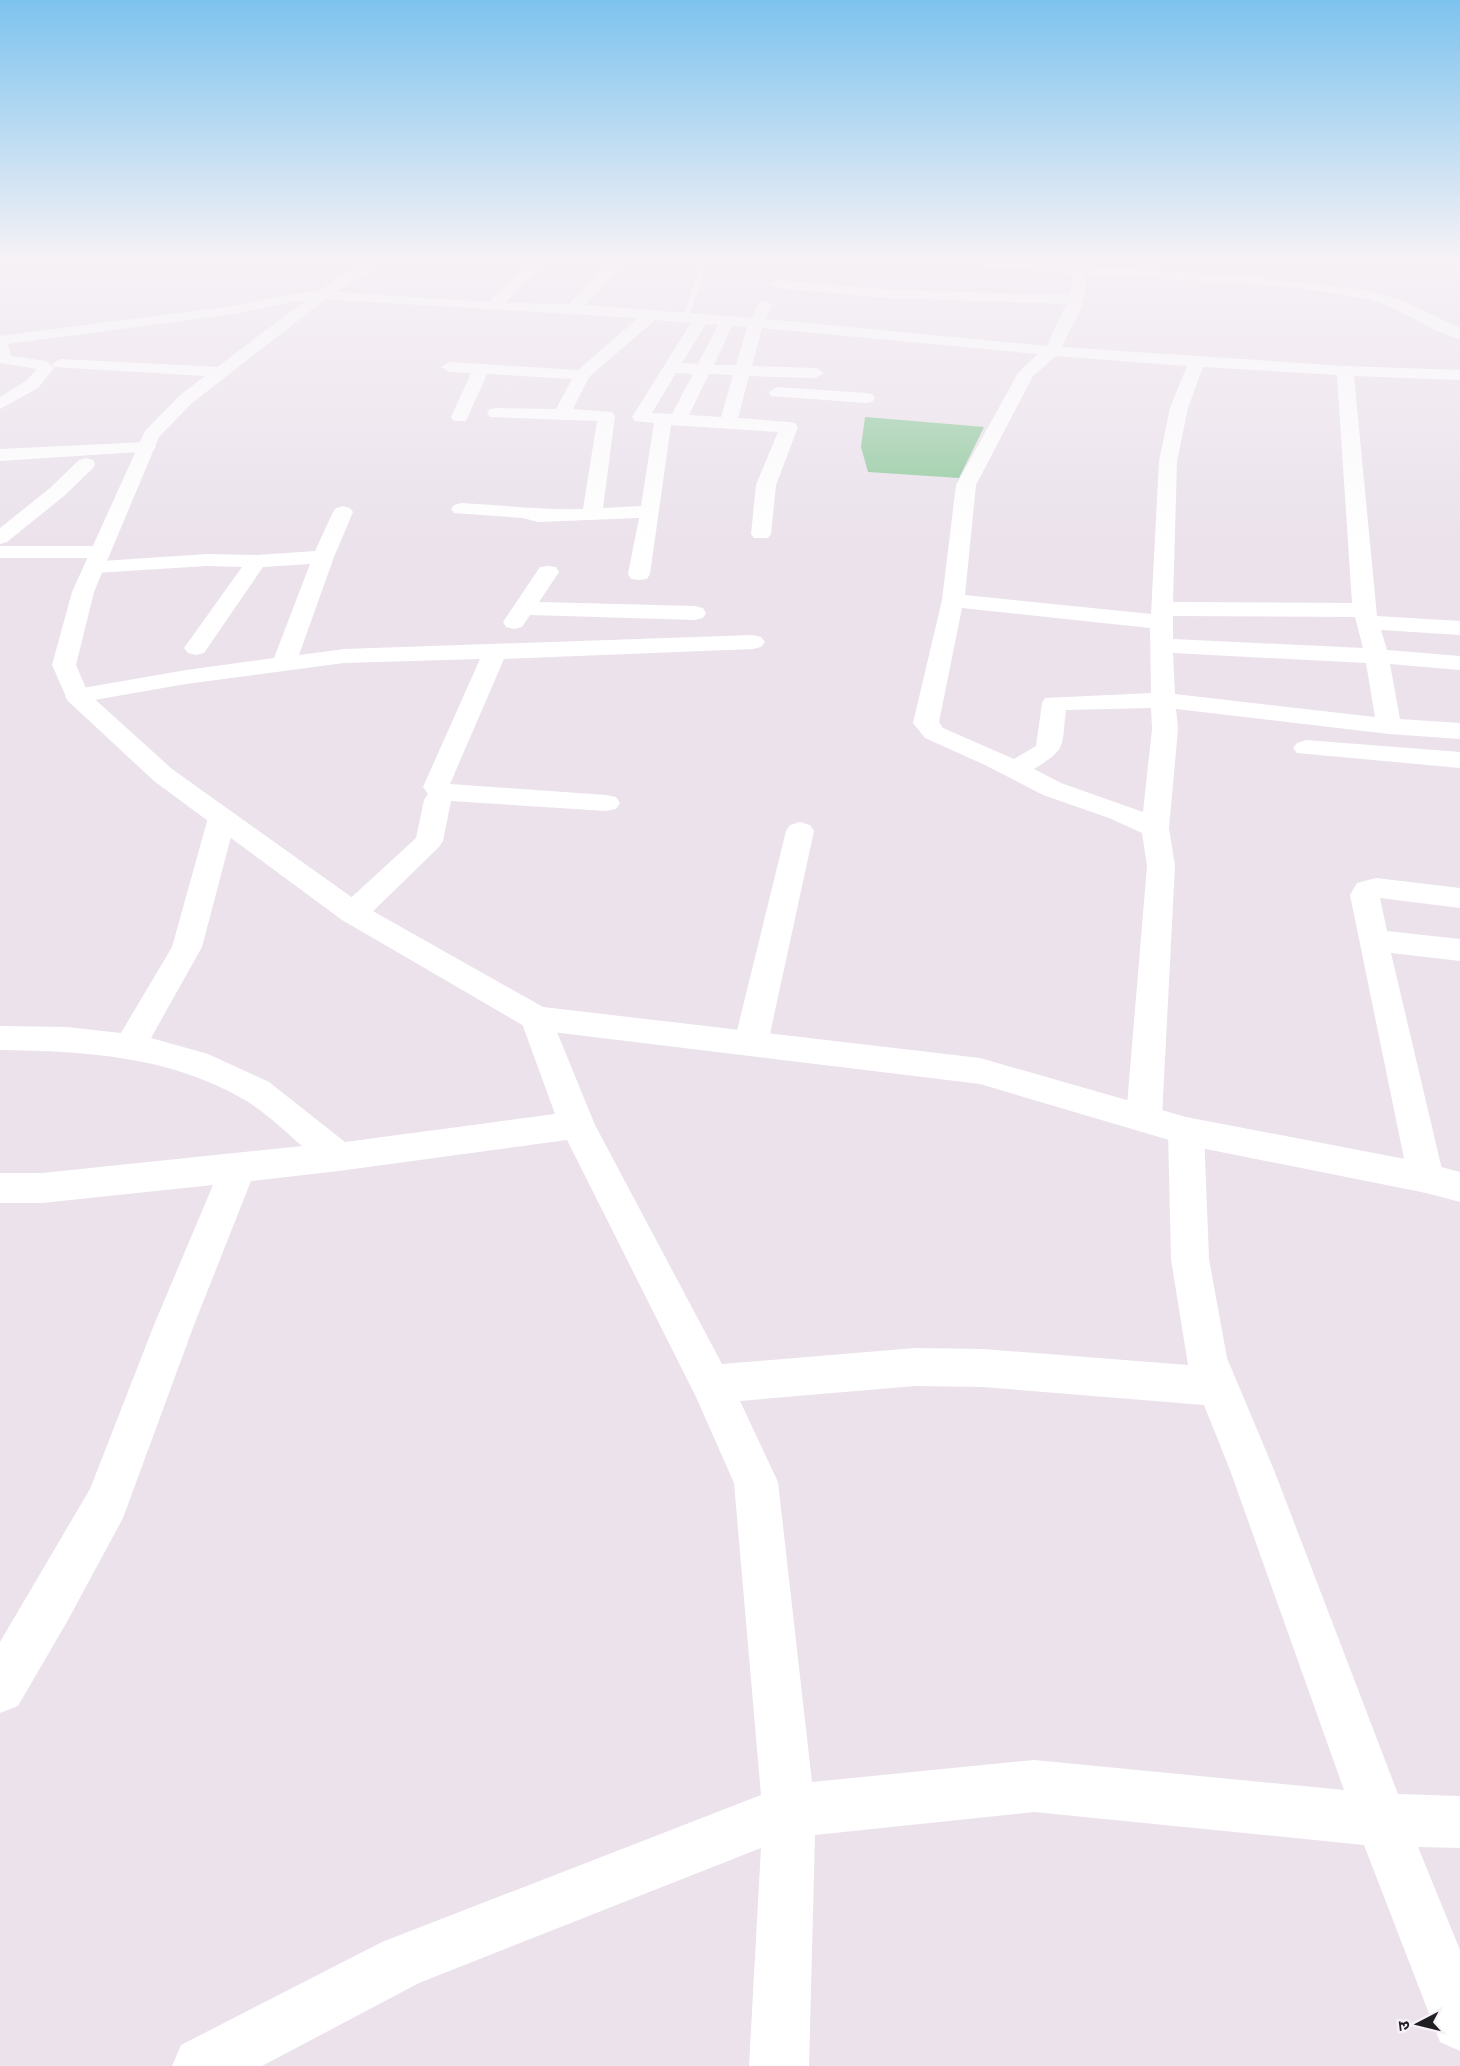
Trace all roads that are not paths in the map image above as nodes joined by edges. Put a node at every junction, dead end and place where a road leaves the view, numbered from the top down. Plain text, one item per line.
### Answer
1 (2, 354) edge
2 (244, 354) edge
3 (606, 354) edge
4 (677, 354) edge
5 (710, 354) edge
6 (748, 354) edge
7 (1048, 354) edge
8 (1097, 354) edge
9 (1197, 362) junction
10 (60, 364) dead end
11 (449, 367) dead end
12 (671, 368) junction
13 (481, 369) junction
14 (702, 369) junction
15 (744, 369) junction
16 (1345, 371) junction
17 (221, 372) junction
18 (816, 373) dead end
19 (582, 375) junction
20 (1460, 375) edge
21 (736, 390) junction
22 (804, 394) junction
23 (866, 398) dead end
24 (0, 404) edge
25 (496, 413) dead end
26 (561, 414) junction
27 (606, 416) junction
28 (460, 417) dead end
29 (641, 417) junction
30 (670, 419) junction
31 (728, 423) junction
32 (789, 427) junction
33 (147, 447) junction
34 (0, 455) edge
35 (86, 464) dead end
36 (461, 509) dead end
37 (650, 511) junction
38 (344, 512) dead end
39 (592, 515) junction
40 (5, 529) edge
41 (761, 534) dead end
42 (0, 552) edge
43 (323, 557) junction
44 (98, 560) junction
45 (257, 561) junction
46 (548, 572) dead end
47 (639, 574) dead end
48 (953, 600) junction
49 (523, 608) junction
50 (695, 613) dead end
51 (1365, 616) junction
52 (1162, 625) junction
53 (1460, 628) edge
54 (753, 642) dead end
55 (196, 648) dead end
56 (495, 652) junction
57 (1377, 656) junction
58 (1460, 663) edge
59 (284, 664) junction
60 (77, 696) junction
61 (1162, 700) junction
62 (1389, 726) junction
63 (1460, 731) edge
64 (1306, 748) dead end
65 (1460, 760) edge
66 (1016, 770) junction
67 (443, 792) junction
68 (606, 804) dead end
69 (222, 818) junction
70 (1155, 828) junction
71 (800, 831) dead end
72 (1460, 898) edge
73 (353, 913) junction
74 (1372, 940) junction
75 (1460, 950) edge
76 (536, 1018) junction
77 (0, 1038) edge
78 (751, 1043) junction
79 (130, 1046) junction
80 (1143, 1117) junction
81 (578, 1125) junction
82 (1186, 1131) junction
83 (339, 1157) junction
84 (238, 1168) junction
85 (1426, 1178) junction
86 (1460, 1187) edge
87 (0, 1188) edge
88 (711, 1384) junction
89 (1218, 1387) junction
90 (0, 1688) edge
91 (789, 1811) junction
92 (1381, 1820) junction
93 (1460, 1822) edge
94 (1460, 2022) edge
95 (202, 2066) edge
96 (779, 2066) edge

1 - 24 street
2 - 17 street
3 - 19 street
4 - 12 street
5 - 14 street
6 - 15 street
7 - 48 street
8 - 9 street
9 - 16 street
9 - 52 street
10 - 17 street
11 - 13 street
12 - 14 street
12 - 29 street
13 - 19 street
13 - 28 street
14 - 15 street
14 - 30 street
15 - 18 street
15 - 21 street
16 - 20 street
16 - 51 street
17 - 33 street
19 - 26 street
21 - 22 street
21 - 31 street
22 - 23 street
22 - 32 street
25 - 26 street
26 - 27 street
27 - 29 street
27 - 39 street
29 - 30 street
30 - 31 street
30 - 37 street
31 - 32 street
32 - 41 street
33 - 34 street
33 - 44 street
35 - 40 street
36 - 39 street
37 - 39 street
37 - 47 street
38 - 43 street
42 - 44 street
43 - 45 street
43 - 59 street
44 - 45 street
44 - 60 street
45 - 55 street
46 - 49 street
48 - 52 street
48 - 66 street
49 - 50 street
49 - 56 street
51 - 52 street
51 - 53 street
51 - 57 street
52 - 57 street
52 - 61 street
54 - 56 street
56 - 59 street
56 - 67 street
57 - 58 street
57 - 62 street
59 - 60 street
60 - 69 street
61 - 62 street
61 - 66 street
61 - 70 street
62 - 63 street
64 - 65 street
66 - 70 street
67 - 68 street
67 - 73 street
69 - 73 street
69 - 79 street
70 - 80 street
71 - 78 street
72 - 74 street
73 - 76 street
74 - 75 street
74 - 85 street
76 - 78 street
76 - 81 street
77 - 79 street
78 - 80 street
79 - 83 street
80 - 82 street
81 - 83 street
81 - 88 street
82 - 85 street
82 - 89 street
83 - 84 street
84 - 87 street
84 - 90 street
85 - 86 street
88 - 89 street
88 - 91 street
89 - 92 street
91 - 92 street
91 - 95 street
91 - 96 street
92 - 93 street
92 - 94 street

